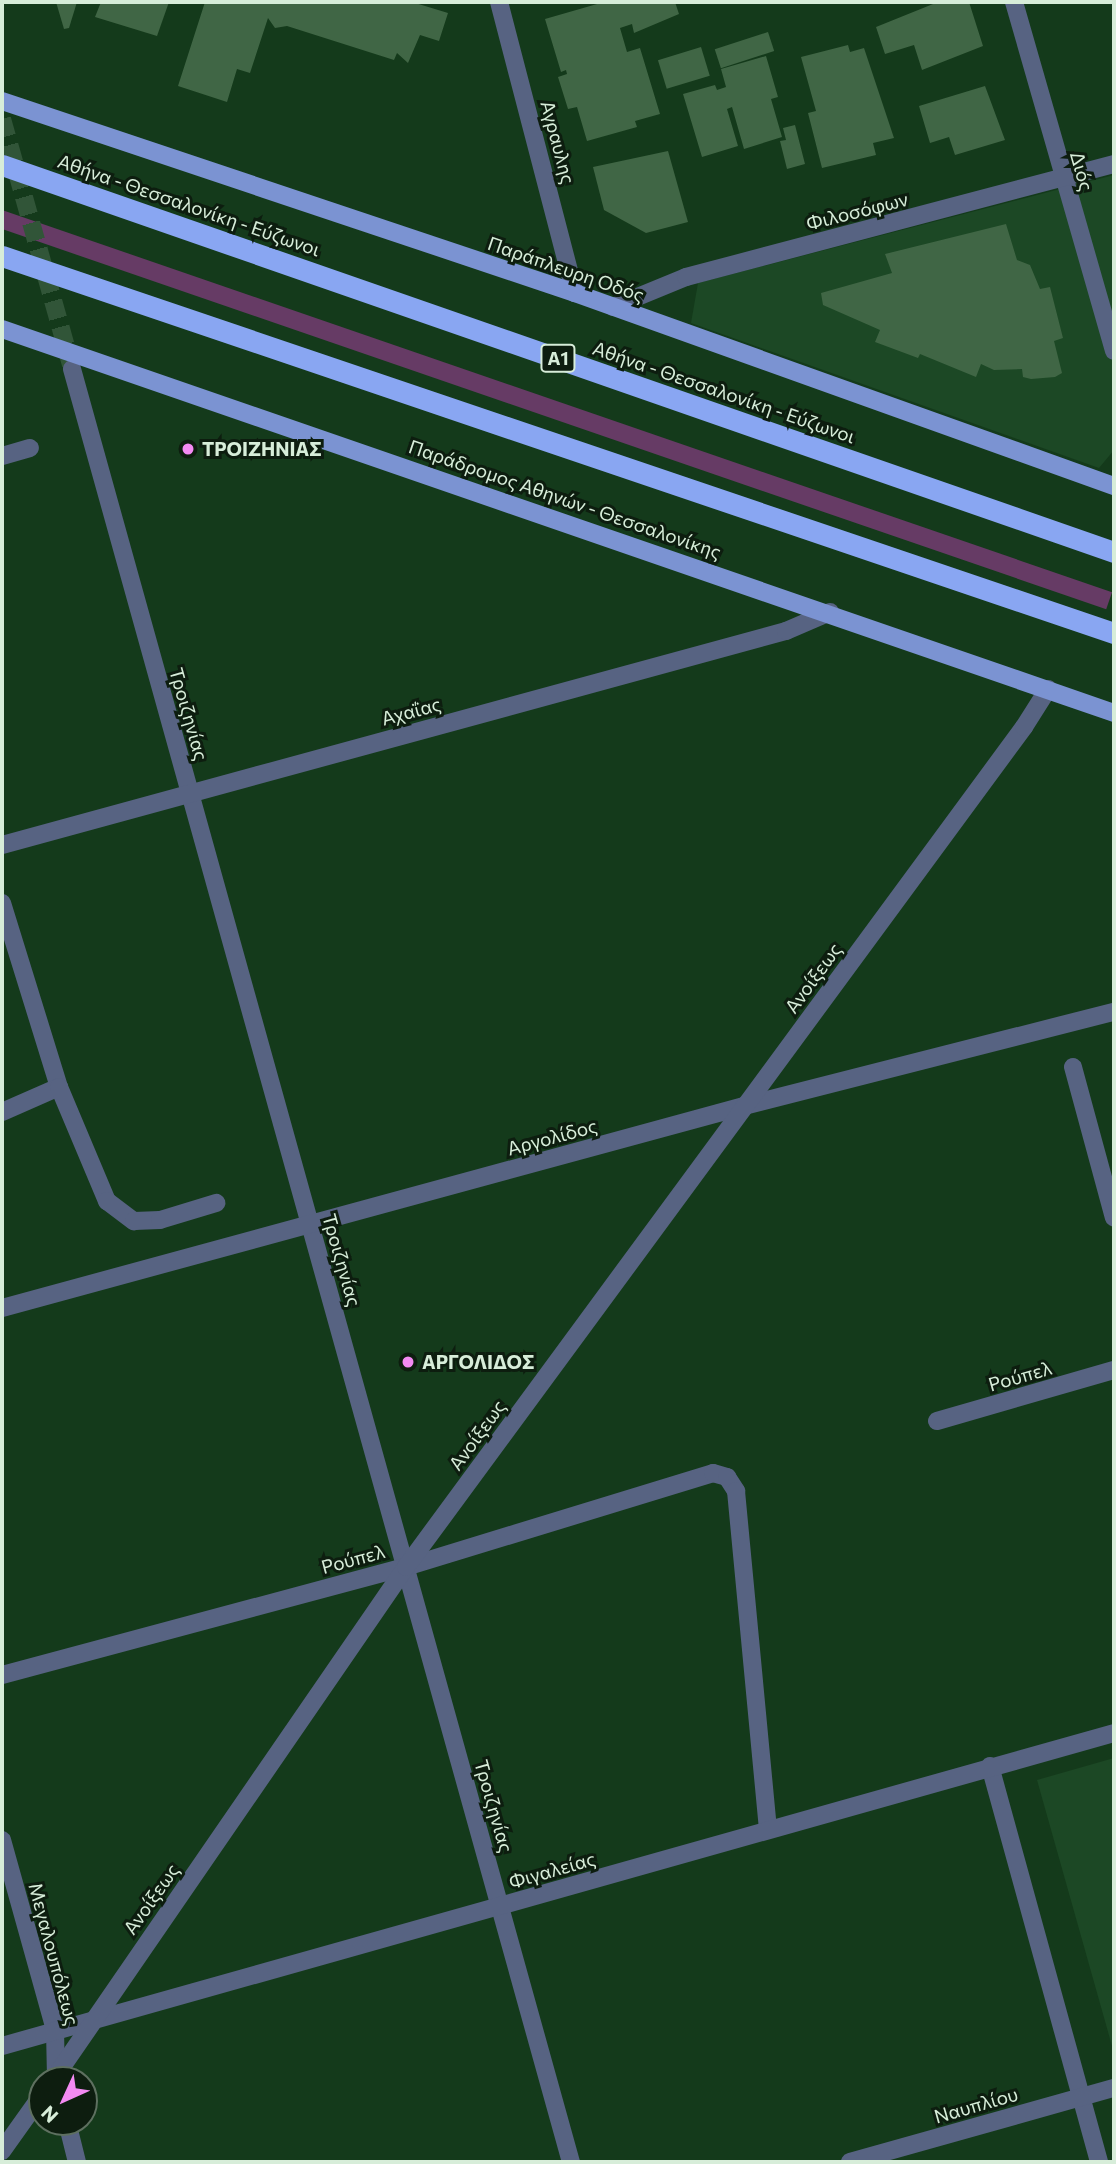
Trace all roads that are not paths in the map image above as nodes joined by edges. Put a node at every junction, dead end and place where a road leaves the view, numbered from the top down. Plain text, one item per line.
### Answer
1 (499, 2) edge
2 (1014, 2) edge
3 (2, 101) edge
4 (1114, 164) edge
5 (2, 165) edge
6 (1062, 180) junction
7 (2, 256) edge
8 (575, 293) junction
9 (613, 307) junction
10 (2, 329) edge
11 (1114, 351) edge
12 (72, 369) tunnel mouth
13 (30, 448) dead end
14 (2, 456) edge
15 (1114, 486) edge
16 (1114, 552) edge
17 (830, 612) junction
18 (1114, 633) edge
19 (1048, 689) junction
20 (1114, 713) edge
21 (190, 795) junction
22 (2, 845) edge
23 (2, 903) edge
24 (1114, 1012) edge
25 (1073, 1067) dead end
26 (59, 1087) junction
27 (744, 1106) junction
28 (2, 1112) edge
29 (216, 1203) dead end
30 (1114, 1218) edge
31 (310, 1224) junction
32 (2, 1308) edge
33 (1114, 1370) edge
34 (937, 1421) dead end
35 (406, 1567) junction
36 (2, 1675) edge
37 (1114, 1733) edge
38 (990, 1766) junction
39 (768, 1828) junction
40 (2, 1840) edge
41 (500, 1907) junction
42 (94, 2018) junction
43 (55, 2031) junction
44 (2, 2046) edge
45 (55, 2066) edge
46 (63, 2066) edge
47 (1114, 2088) edge
48 (1082, 2096) junction
49 (28, 2115) edge
50 (70, 2136) edge
51 (2, 2151) edge
52 (77, 2162) edge
53 (572, 2162) edge
54 (850, 2162) edge
55 (1099, 2162) edge

1 - 8 street, Αγραυλης
2 - 6 street, Διός
3 - 8 main road, Παράπλευρη Οδός
4 - 6 street, Φιλοσόφων
5 - 16 highway, Αθήνα - Θεσσαλονίκη - Εύζωνοι / Α1
6 - 9 street, Φιλοσόφων
6 - 11 street, Διός
7 - 18 highway
8 - 9 main road, Παράπλευρη Οδός
9 - 15 main road, Παράπλευρη Οδός
10 - 17 main road, Παράδρομος Αθηνών - Θεσσαλονίκης
12 - 21 street, Τροιζηνίας
13 - 14 street
17 - 19 main road, Παράδρομος Αθηνών - Θεσσαλονίκης
17 - 21 street, Αχαΐας
19 - 20 main road, Παράδρομος Αθηνών - Θεσσαλονίκης
19 - 27 street, Ανοίξεως
21 - 22 street, Αχαΐας
21 - 31 street, Τροιζηνίας
23 - 26 street
24 - 27 street, Αργολίδος
25 - 30 street
26 - 28 street
26 - 29 street
27 - 31 street, Αργολίδος
27 - 35 street, Ανοίξεως
31 - 32 street, Αργολίδος
31 - 35 street, Τροιζηνίας
33 - 34 street, Ρούπελ
35 - 36 street, Ρούπελ
35 - 39 street, Ρούπελ
35 - 41 street, Τροιζηνίας
35 - 42 street, Ανοίξεως
37 - 38 street, Φιγαλείας
38 - 39 street, Φιγαλείας
38 - 48 street
39 - 41 street, Φιγαλείας
40 - 43 street, Μεγαλουπόλεως
41 - 42 street, Φιγαλείας
41 - 53 street, Τροιζηνίας
42 - 43 street, Φιγαλείας
42 - 46 street, Ανοίξεως
43 - 44 street, Φιγαλείας
43 - 45 street, Μεγαλουπόλεως
47 - 48 street, Ναυπλίου
48 - 54 street, Ναυπλίου
48 - 55 street
49 - 51 street
50 - 52 street

